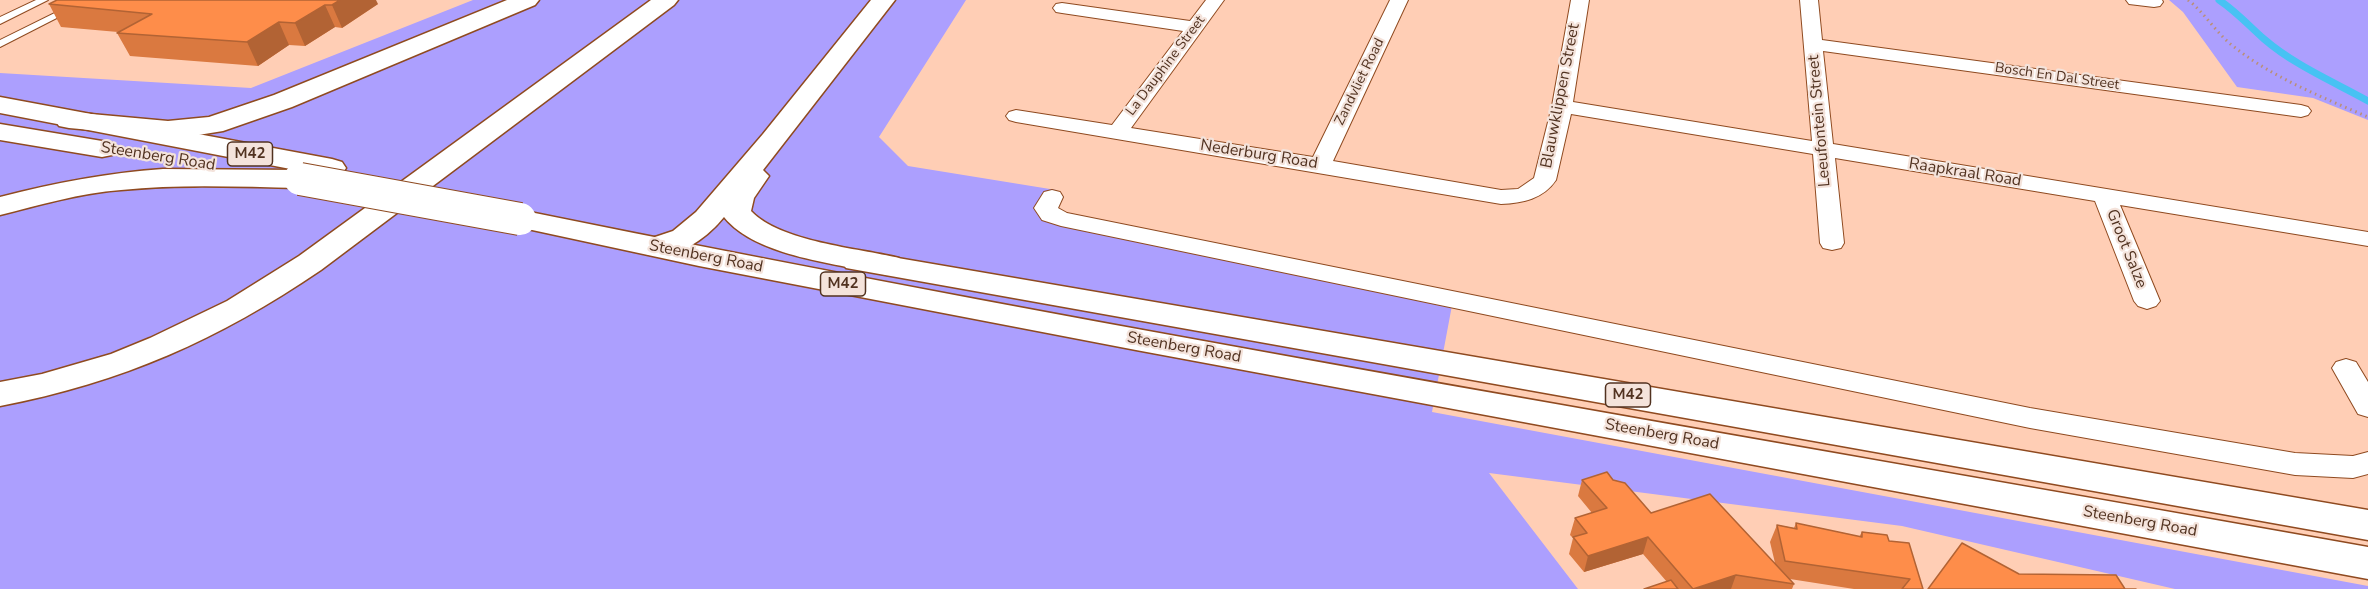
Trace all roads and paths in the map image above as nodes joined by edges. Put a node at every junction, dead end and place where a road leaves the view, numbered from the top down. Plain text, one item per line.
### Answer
1 (44, 0) edge
2 (77, 0) edge
3 (527, 0) edge
4 (666, 0) edge
5 (883, 0) edge
6 (1215, 0) edge
7 (1399, 0) edge
8 (1580, 0) edge
9 (1809, 0) edge
10 (2135, 0) edge
11 (2188, 0) edge
12 (2154, 2) dead end
13 (1062, 8) dead end
14 (0, 21) edge
15 (1195, 27) junction
16 (0, 44) edge
17 (1813, 44) junction
18 (0, 105) edge
19 (1562, 106) junction
20 (2301, 111) dead end
21 (1016, 116) dead end
22 (2368, 117) edge
23 (69, 120) junction
24 (0, 132) edge
25 (1117, 132) junction
26 (773, 140) junction
27 (1821, 149) junction
28 (1320, 165) junction
29 (300, 179) junction
30 (2105, 196) junction
31 (1052, 197) dead end
32 (1501, 197) joint
33 (0, 206) edge
34 (525, 211) junction
35 (692, 233) junction
36 (2368, 239) edge
37 (1832, 243) dead end
38 (657, 247) junction
39 (888, 265) junction
40 (2147, 301) dead end
41 (2346, 368) dead end
42 (0, 394) edge
43 (2368, 407) edge
44 (2361, 465) edge
45 (2368, 525) edge
46 (2368, 564) edge

1 - 14 lane
2 - 16 lane
3 - 23 main road
4 - 42 main road
5 - 26 main road
6 - 15 street, La Dauphine Street
7 - 28 street, Zandvliet Road
8 - 19 street, Blauwklippen Street
9 - 17 street, Leeufontein Street
10 - 12 street
11 - 22 path
13 - 15 street
15 - 25 street, La Dauphine Street
17 - 20 street, Bosch En Dal Street
17 - 27 street, Leeufontein Street
18 - 23 main road, Steenberg Road / M42
19 - 27 street, Raapkraal Road
19 - 32 street, Blauwklippen Street
21 - 25 street, Nederburg Road
23 - 34 main road, Steenberg Road / M42
24 - 29 main road, Steenberg Road / M42
25 - 28 street, Nederburg Road
26 - 35 main road
26 - 39 main road
27 - 30 street, Raapkraal Road
27 - 37 street, Leeufontein Street
28 - 32 street, Nederburg Road
29 - 33 main road
29 - 34 main road, Steenberg Road / M42, bridge
30 - 36 street, Raapkraal Road
30 - 40 street, Groot Salze
31 - 44 street
34 - 35 main road, Steenberg Road / M42
34 - 38 main road, Steenberg Road / M42
35 - 38 main road
35 - 39 main road, Steenberg Road / M42
38 - 46 main road, Steenberg Road / M42
39 - 45 main road, Steenberg Road / M42
41 - 43 street

